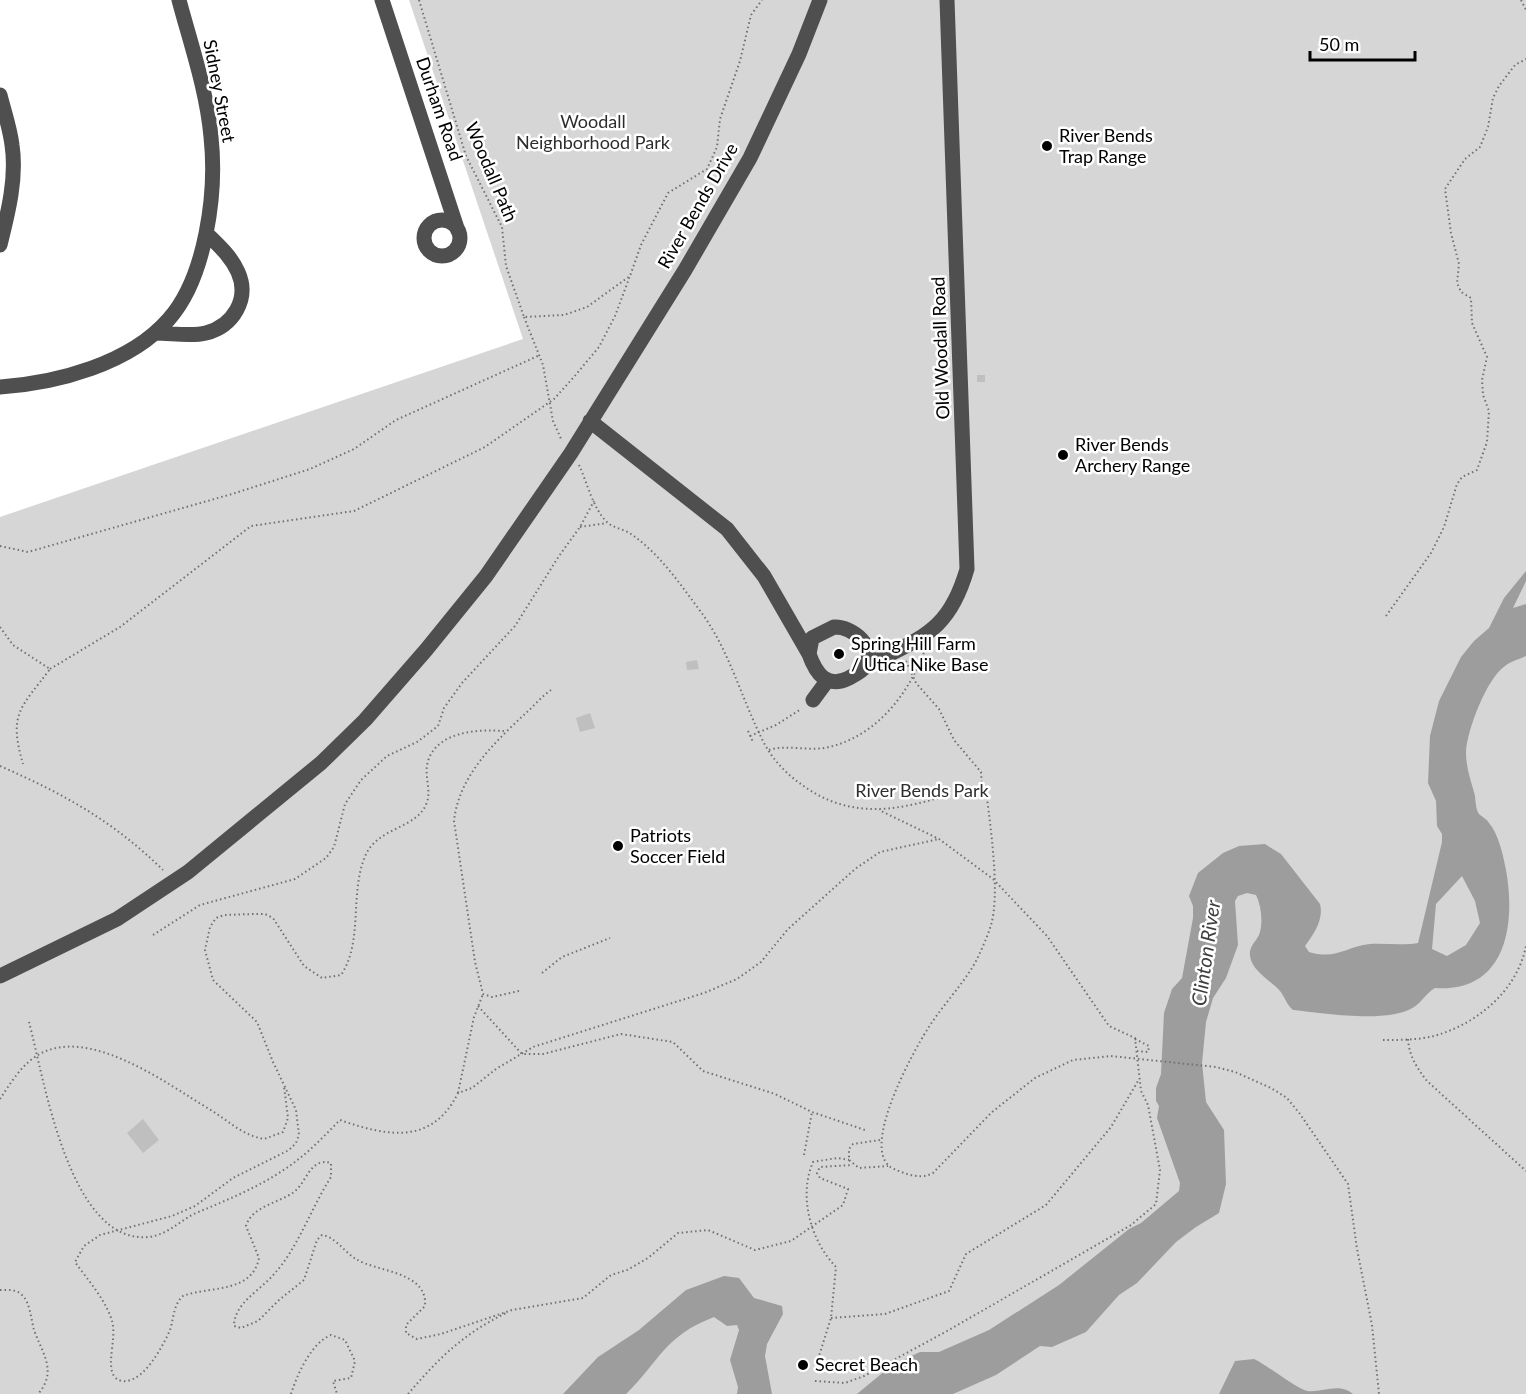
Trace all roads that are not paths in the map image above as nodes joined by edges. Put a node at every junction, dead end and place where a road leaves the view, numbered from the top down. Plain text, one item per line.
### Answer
1 (179, 0) edge
2 (382, 0) edge
3 (820, 0) edge
4 (947, 0) edge
5 (0, 95) edge
6 (448, 204) junction
7 (430, 225) junction
8 (458, 231) junction
9 (206, 233) junction
10 (0, 245) edge
11 (155, 333) junction
12 (0, 387) edge
13 (590, 422) junction
14 (816, 635) junction
15 (798, 636) junction
16 (866, 647) junction
17 (809, 654) junction
18 (886, 657) junction
19 (864, 668) junction
20 (826, 681) junction
21 (813, 700) road end
22 (0, 976) edge

1 - 9 street, Sidney Street
2 - 6 street, Durham Road
3 - 13 street, River Bends Drive
4 - 18 street, Old Woodall Road
5 - 10 street
6 - 7 street
6 - 8 street, Durham Road
7 - 8 street
7 - 8 street
9 - 11 street, Sidney Street
9 - 11 street
11 - 12 street, Sidney Street
13 - 15 street
13 - 22 street, River Bends Drive
14 - 15 street
14 - 16 street
14 - 17 street
15 - 17 street
16 - 18 street
16 - 19 street
17 - 20 street
18 - 19 street, Old Woodall Road
19 - 20 street, Old Woodall Road
20 - 21 street

